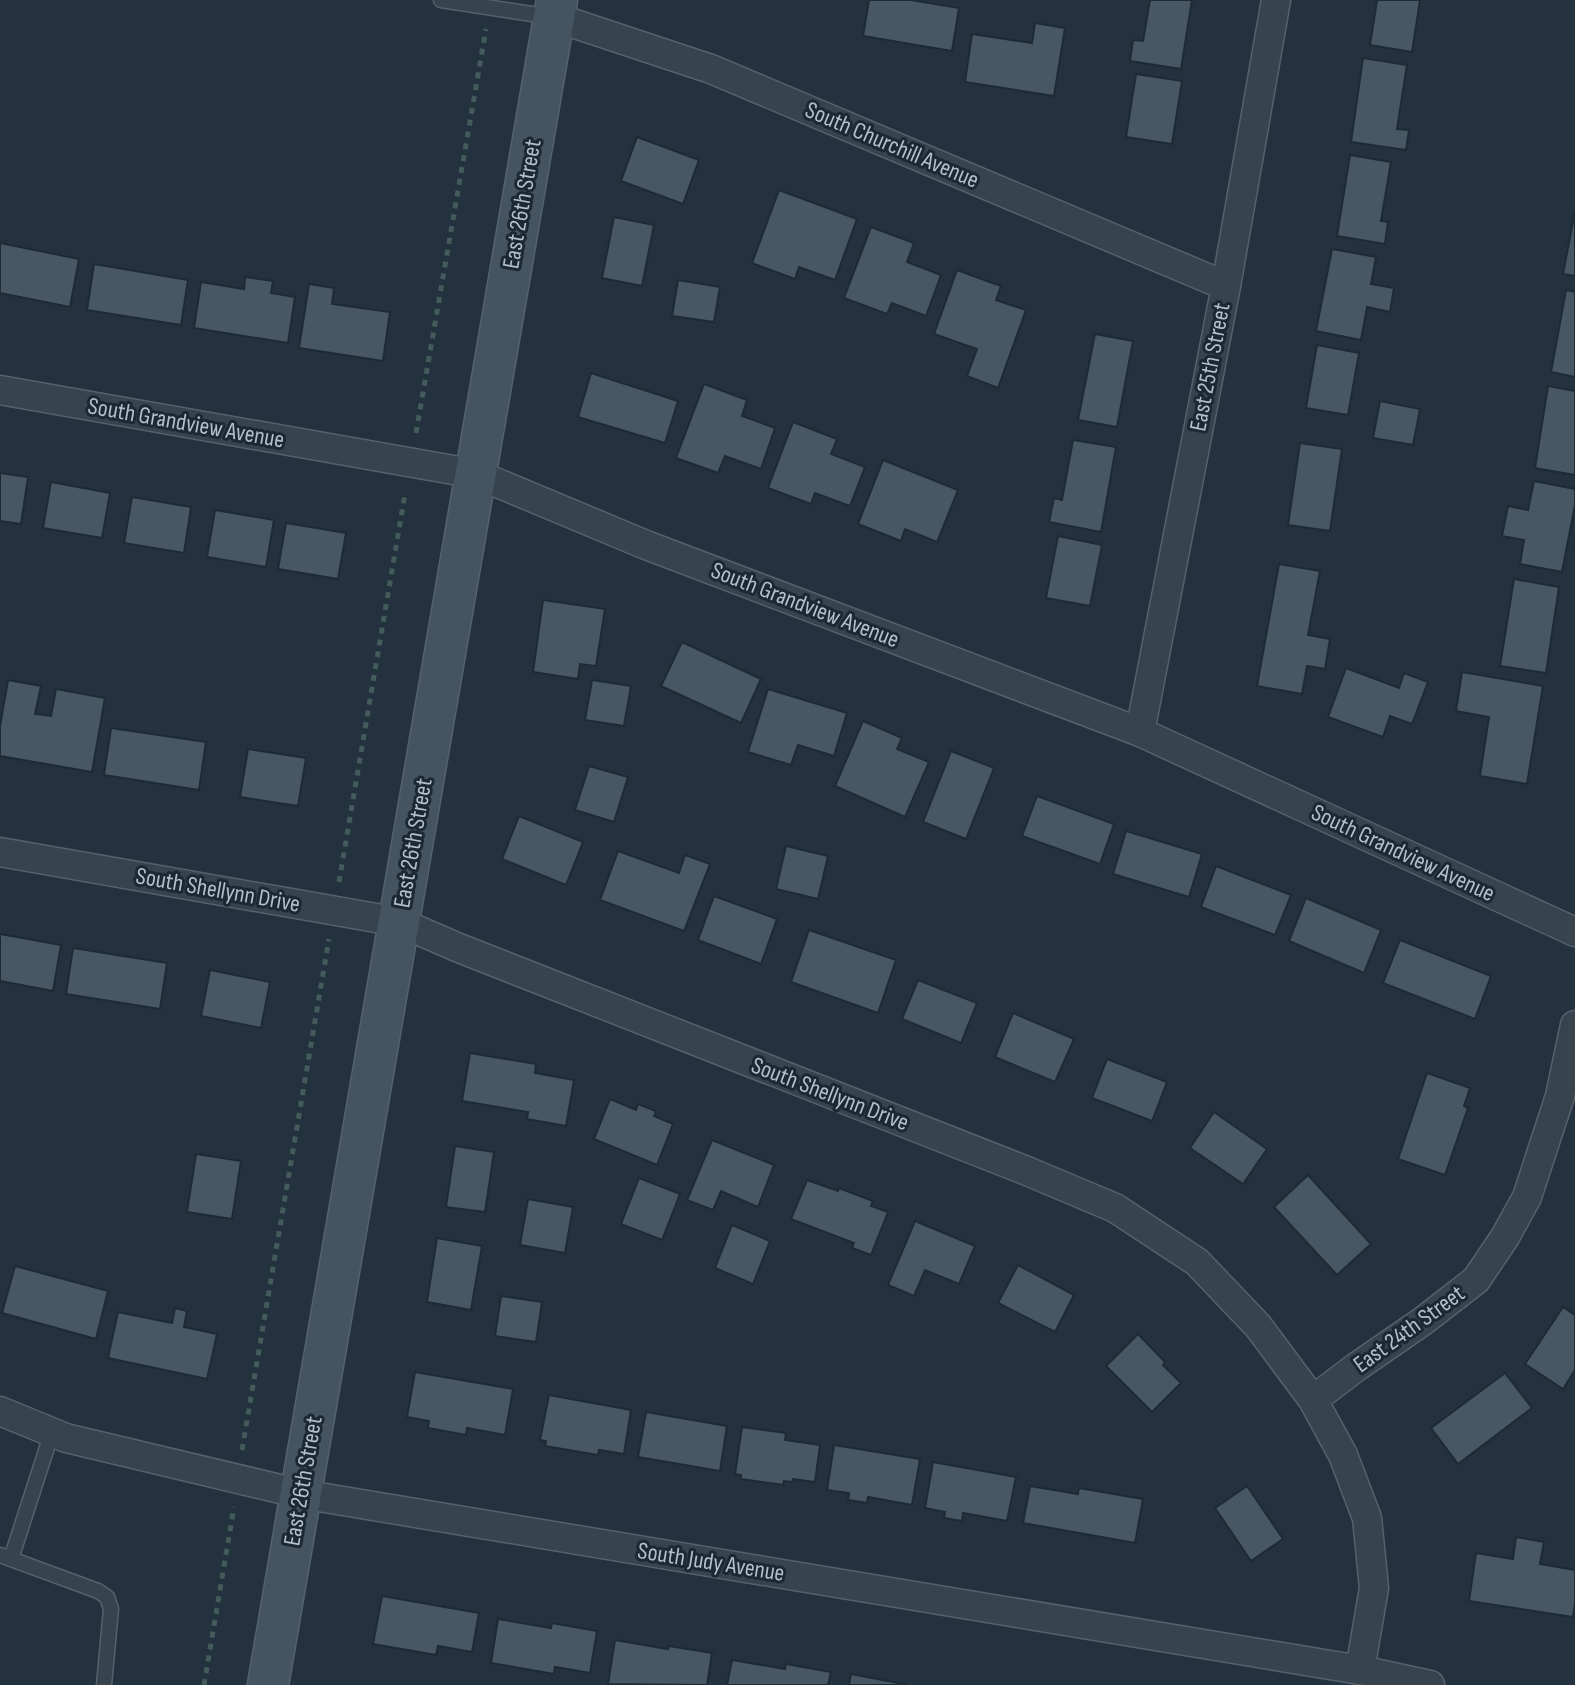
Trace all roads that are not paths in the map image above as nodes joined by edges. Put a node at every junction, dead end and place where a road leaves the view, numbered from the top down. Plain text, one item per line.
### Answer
1 (441, 0) edge
2 (1276, 0) edge
3 (555, 8) edge
4 (1226, 286) junction
5 (0, 390) edge
6 (476, 474) junction
7 (1140, 732) junction
8 (0, 852) edge
9 (399, 922) junction
10 (1575, 932) edge
11 (1575, 1025) edge
12 (1313, 1400) junction
13 (0, 1411) edge
14 (52, 1432) junction
15 (301, 1494) junction
16 (6, 1557) edge
17 (1360, 1670) junction
18 (104, 1685) edge
19 (268, 1685) edge
20 (1430, 1685) edge

1 - 3 lane
2 - 4 street, East 25th Street
3 - 4 street, South Churchill Avenue
3 - 6 main road, East 26th Street
4 - 7 street, East 25th Street
5 - 6 street, South Grandview Avenue
6 - 7 street, South Grandview Avenue
6 - 9 main road, East 26th Street
7 - 10 street, South Grandview Avenue
8 - 9 street, South Shellynn Drive
9 - 12 street, South Shellynn Drive
9 - 15 main road, East 26th Street
11 - 12 street, East 24th Street
12 - 17 street, South Shellynn Drive
13 - 14 street, South Judy Avenue
14 - 15 street, South Judy Avenue
14 - 16 lane
15 - 17 street, South Judy Avenue
15 - 19 main road, East 26th Street
16 - 18 lane
17 - 20 street, South Judy Avenue

